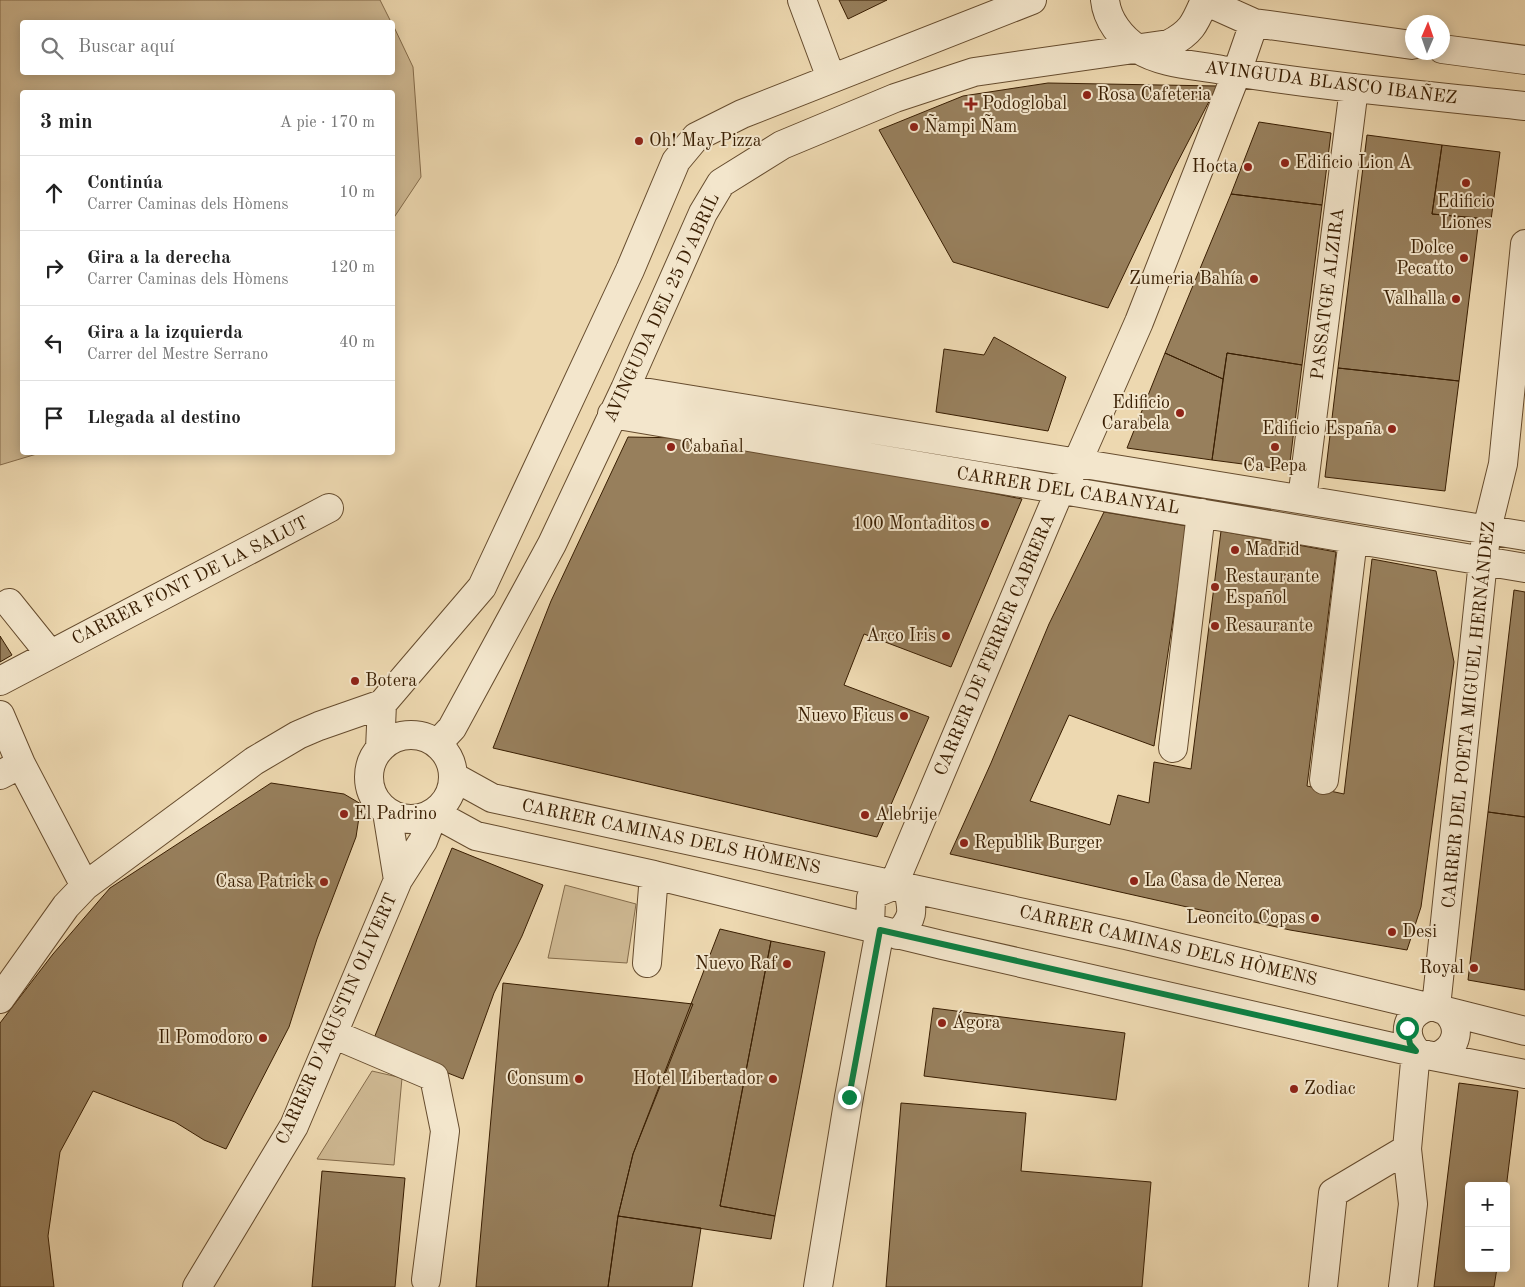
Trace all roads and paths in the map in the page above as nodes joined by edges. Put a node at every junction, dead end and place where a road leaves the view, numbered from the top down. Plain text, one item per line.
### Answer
1 (802, 0) edge
2 (1032, 0) edge
3 (1106, 0) edge
4 (1205, 0) edge
5 (1254, 23) junction
6 (1405, 44) edge
7 (1138, 49) junction
8 (1450, 50) edge
9 (1525, 60) edge
10 (1237, 72) junction
11 (831, 78) junction
12 (1354, 88) junction
13 (1525, 106) edge
14 (1525, 244) edge
15 (625, 390) junction
16 (612, 414) junction
17 (1077, 463) junction
18 (1060, 490) junction
19 (1302, 499) junction
20 (330, 508) dead end
21 (1201, 513) junction
22 (1487, 529) junction
23 (1525, 536) edge
24 (1353, 539) junction
25 (1483, 561) junction
26 (1525, 568) edge
27 (9, 603) dead end
28 (50, 654) junction
29 (0, 680) edge
30 (382, 704) junction
31 (0, 715) edge
32 (438, 744) junction
33 (1173, 748) dead end
34 (380, 749) junction
35 (10, 770) edge
36 (454, 778) junction
37 (1324, 780) dead end
38 (387, 812) junction
39 (434, 813) junction
40 (654, 875) junction
41 (398, 880) junction
42 (85, 886) junction
43 (900, 888) junction
44 (883, 931) junction
45 (647, 963) dead end
46 (0, 999) edge
47 (1437, 1008) junction
48 (1525, 1030) edge
49 (333, 1034) junction
50 (1427, 1053) junction
51 (1525, 1074) edge
52 (1407, 1149) junction
53 (426, 1280) dead end
54 (198, 1287) edge
55 (818, 1287) edge
56 (1323, 1287) edge
57 (1403, 1287) edge

1 - 11 street
2 - 11 street
3 - 7 street
4 - 5 street
4 - 7 street, AVINGUDA DEL 25 D'ABRIL
5 - 6 street
5 - 10 street, CARRER DE FERRER CABRERA
7 - 10 street, AVINGUDA BLASCO IBAÑEZ
7 - 15 street, AVINGUDA DEL 25 D'ABRIL
8 - 9 street
10 - 12 street, AVINGUDA BLASCO IBAÑEZ
10 - 17 street, CARRER DE FERRER CABRERA
11 - 30 street
12 - 13 street, AVINGUDA BLASCO IBAÑEZ
12 - 19 street, PASSATGE ALZIRA
14 - 22 street, CARRER DEL POETA MIGUEL HERNÁNDEZ
15 - 16 street, AVINGUDA DEL 25 D'ABRIL
15 - 17 street, CARRER DEL CABANYAL
16 - 18 street, CARRER DEL CABANYAL
16 - 32 street, AVINGUDA DEL 25 D'ABRIL
17 - 18 street, CARRER DE FERRER CABRERA
17 - 19 street, CARRER DEL CABANYAL
18 - 21 street, CARRER DEL CABANYAL
18 - 43 street, CARRER DE FERRER CABRERA
19 - 22 street, CARRER DEL CABANYAL
20 - 28 street, CARRER FONT DE LA SALUT
21 - 24 street, CARRER DEL CABANYAL
21 - 33 street
22 - 23 street, CARRER DEL CABANYAL
22 - 25 street, CARRER DEL POETA MIGUEL HERNÁNDEZ
24 - 25 street, CARRER DEL CABANYAL
24 - 37 street
25 - 26 street, CARRER DEL CABANYAL
25 - 47 street, CARRER DEL POETA MIGUEL HERNÁNDEZ
27 - 28 street
28 - 29 street, CARRER FONT DE LA SALUT
30 - 34 street
30 - 42 street
31 - 35 street
32 - 34 street
32 - 36 street
34 - 38 street
35 - 42 street
36 - 39 street
36 - 43 street, CARRER CAMINAS DELS HÒMENS
38 - 39 street
38 - 41 street, CARRER D'AGUSTIN OLIVERT
39 - 40 street
39 - 41 street, CARRER D'AGUSTIN OLIVERT
40 - 44 street
40 - 45 street
41 - 49 street, CARRER D'AGUSTIN OLIVERT
42 - 46 street
43 - 44 street
43 - 44 street
43 - 47 street, CARRER CAMINAS DELS HÒMENS
44 - 50 street
44 - 55 street
47 - 48 street, CARRER CAMINAS DELS HÒMENS
47 - 50 street
47 - 50 street
49 - 53 street
49 - 54 street, CARRER D'AGUSTIN OLIVERT
50 - 51 street
50 - 52 street
52 - 56 street
52 - 57 street

